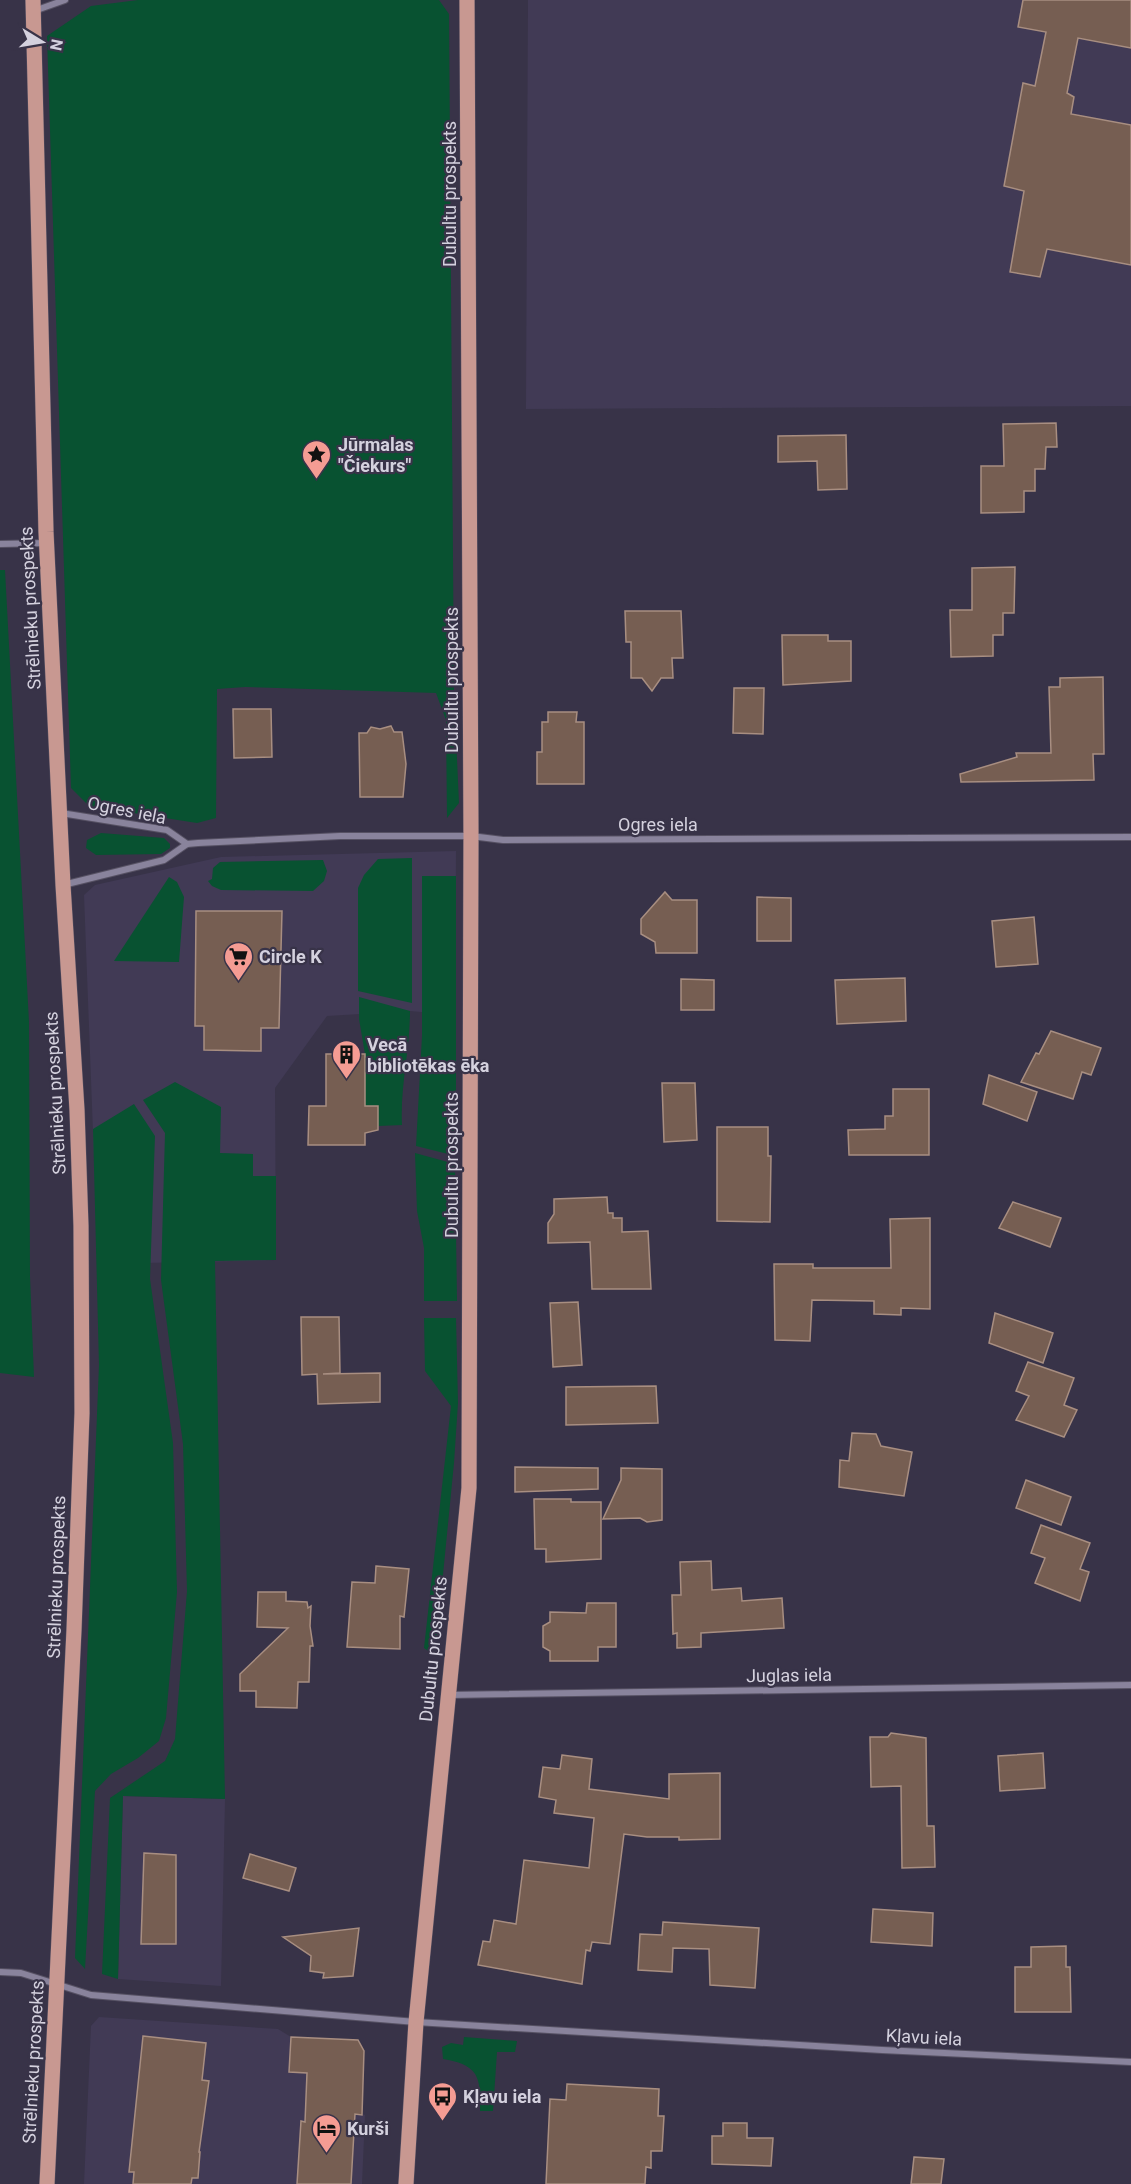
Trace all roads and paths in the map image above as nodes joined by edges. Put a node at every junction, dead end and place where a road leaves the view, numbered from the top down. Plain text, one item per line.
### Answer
1 (65, 0) edge
2 (467, 0) edge
3 (33, 6) edge
4 (47, 543) junction
5 (0, 544) edge
6 (59, 812) junction
7 (471, 836) junction
8 (1131, 837) edge
9 (187, 844) junction
10 (63, 885) junction
11 (1131, 1685) edge
12 (447, 1695) junction
13 (0, 1971) edge
14 (57, 1983) junction
15 (416, 2022) junction
16 (1131, 2061) edge
17 (47, 2184) edge
18 (406, 2184) edge

1 - 3 street
2 - 7 main road, Dubultu prospekts
3 - 4 main road, Strēlnieku prospekts
4 - 5 street
4 - 6 main road, Strēlnieku prospekts
6 - 9 street, Ogres iela
6 - 10 main road, Strēlnieku prospekts
7 - 8 street, Ogres iela
7 - 9 street, Ogres iela
7 - 12 main road, Dubultu prospekts
9 - 10 street, Ogres iela
10 - 14 main road, Strēlnieku prospekts
11 - 12 street, Juglas iela
12 - 15 main road, Dubultu prospekts
13 - 14 street, Kļavu iela
14 - 15 street, Kļavu iela
14 - 17 main road, Strēlnieku prospekts
15 - 16 street, Kļavu iela
15 - 18 main road, Dubultu prospekts

